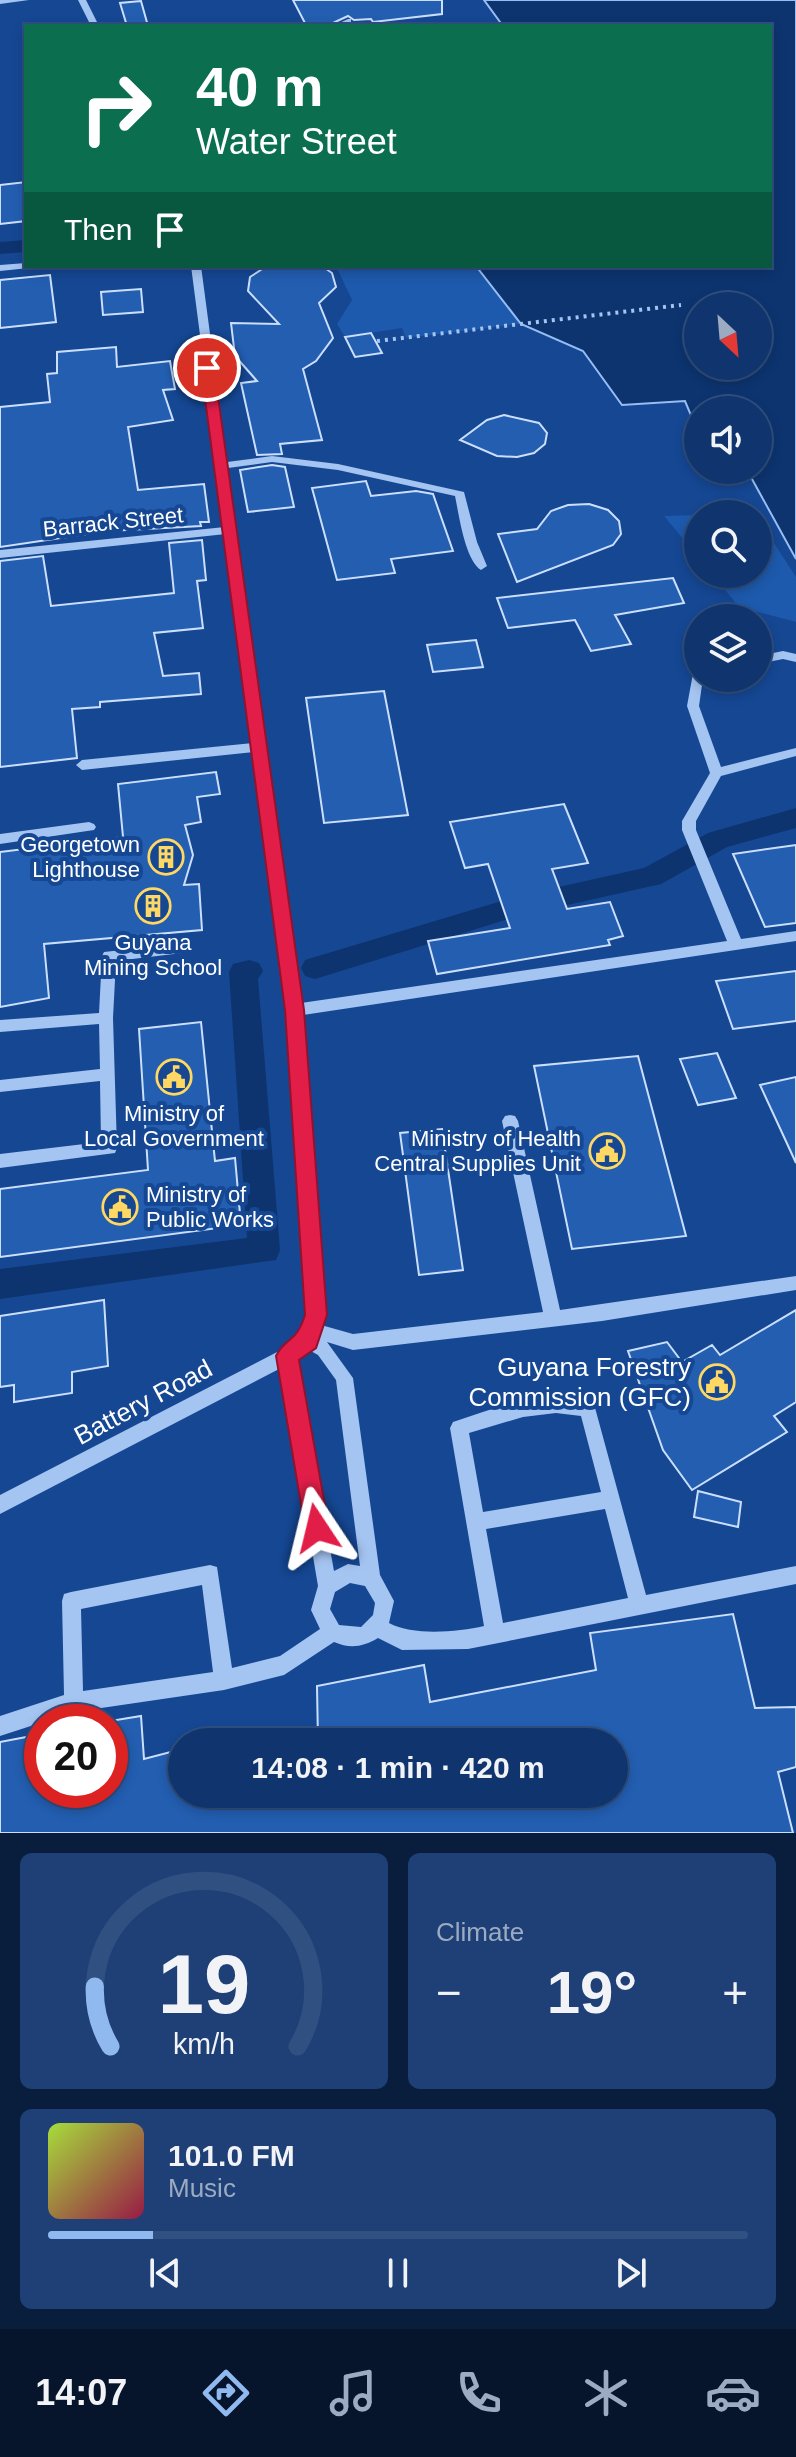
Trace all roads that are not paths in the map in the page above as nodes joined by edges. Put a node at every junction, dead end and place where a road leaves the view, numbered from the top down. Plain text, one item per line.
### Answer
1 (25, 0) edge
2 (82, 0) edge
3 (0, 2) edge
4 (348, 21) dead end
5 (94, 24) edge
6 (341, 24) edge
7 (24, 266) edge
8 (0, 268) edge
9 (196, 268) edge
10 (221, 466) junction
11 (230, 530) junction
12 (0, 554) edge
13 (481, 566) dead end
14 (772, 657) edge
15 (796, 658) edge
16 (695, 692) edge
17 (261, 747) junction
18 (796, 752) edge
19 (82, 765) dead end
20 (716, 773) junction
21 (89, 827) dead end
22 (0, 839) edge
23 (796, 936) edge
24 (735, 942) junction
25 (177, 949) dead end
26 (295, 1010) junction
27 (106, 1018) junction
28 (0, 1026) edge
29 (106, 1074) junction
30 (0, 1086) edge
31 (510, 1121) dead end
32 (0, 1161) edge
33 (796, 1283) edge
34 (553, 1319) junction
35 (311, 1336) junction
36 (287, 1356) junction
37 (612, 1499) junction
38 (0, 1505) edge
39 (474, 1522) junction
40 (796, 1575) edge
41 (371, 1578) junction
42 (327, 1586) junction
43 (639, 1603) junction
44 (377, 1627) junction
45 (332, 1632) junction
46 (495, 1633) junction
47 (224, 1680) junction
48 (74, 1702) junction
49 (0, 1726) edge

1 - 3 street
2 - 5 street
4 - 6 street
7 - 8 street
9 - 10 street
10 - 11 street
10 - 13 street
11 - 12 street, Barrack Street
11 - 17 street
14 - 15 street
16 - 20 street
17 - 19 street
17 - 26 street
18 - 20 street
20 - 24 street
21 - 22 street
23 - 24 street
24 - 26 street
25 - 27 street
26 - 35 street
27 - 28 street
27 - 29 street
29 - 30 street
29 - 32 street
31 - 34 street
33 - 34 street
34 - 35 street
35 - 36 street, Battery Road
35 - 41 street
36 - 38 street, Battery Road
36 - 42 street
37 - 39 street
37 - 39 street
37 - 43 street
39 - 46 street
40 - 43 street
41 - 42 street
41 - 44 street
42 - 45 street
43 - 46 street
44 - 45 street
44 - 46 street
45 - 47 street
47 - 48 street
47 - 48 street
48 - 49 street

